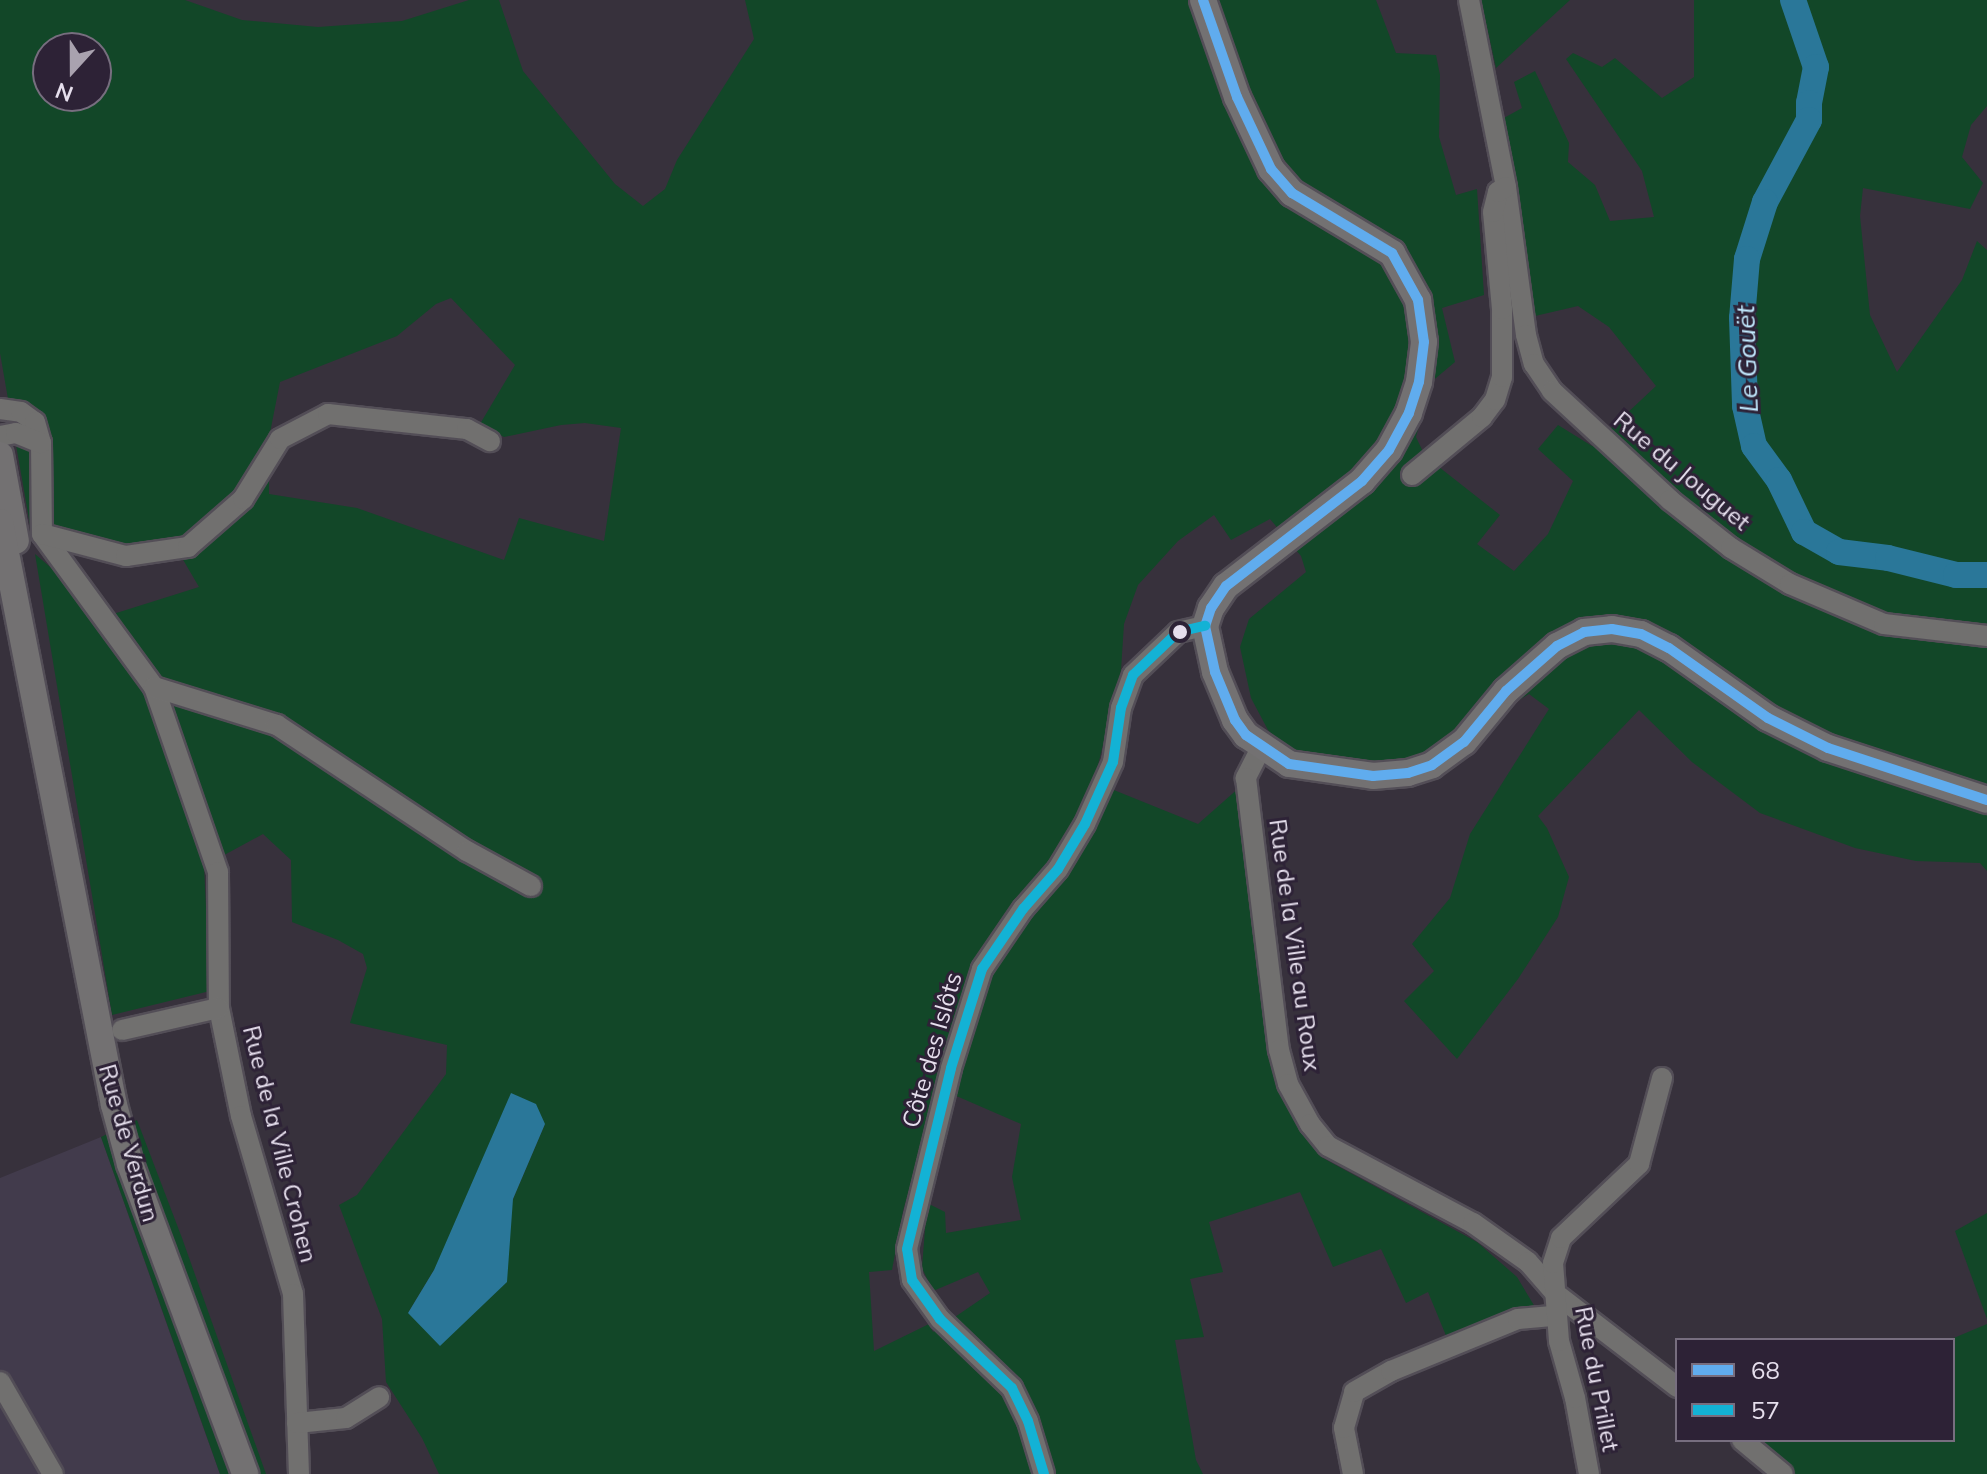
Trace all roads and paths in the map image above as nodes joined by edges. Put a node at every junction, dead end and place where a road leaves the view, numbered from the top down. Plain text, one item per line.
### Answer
1 (1203, 0) edge
2 (1469, 0) edge
3 (1506, 187) junction
4 (0, 409) edge
5 (0, 436) edge
6 (490, 441) dead end
7 (41, 443) junction
8 (0, 455) edge
9 (1412, 475) dead end
10 (0, 522) edge
11 (42, 534) junction
12 (1205, 626) junction
13 (1987, 636) edge
14 (154, 687) junction
15 (1261, 748) junction
16 (1987, 800) edge
17 (57, 801) junction
18 (531, 886) dead end
19 (219, 1008) junction
20 (122, 1030) dead end
21 (1662, 1078) dead end
22 (1556, 1294) junction
23 (1555, 1316) junction
24 (0, 1382) edge
25 (1675, 1385) edge
26 (379, 1397) dead end
27 (297, 1423) junction
28 (1744, 1442) edge
29 (53, 1474) edge
30 (245, 1474) edge
31 (299, 1474) edge
32 (1044, 1474) edge
33 (1353, 1474) edge
34 (1589, 1474) edge
35 (1783, 1474) edge

1 - 12 main road
2 - 3 street, Rue du Jouguet
3 - 9 street
3 - 13 street, Rue du Jouguet
4 - 7 street
5 - 7 street
6 - 11 street
7 - 11 street
8 - 17 main road, Rue de Verdun
10 - 17 main road, Rue de Verdun
11 - 14 street, Rue de la Ville Crohen
12 - 15 main road
12 - 32 street, Côte des Islôts
14 - 18 street
14 - 19 street, Rue de la Ville Crohen
15 - 16 main road
15 - 22 street, Rue de la Ville au Roux
17 - 30 main road, Rue de Verdun
19 - 20 street
19 - 27 street, Rue de la Ville Crohen
21 - 22 street, Rue du Prillet
22 - 23 street, Rue du Prillet
22 - 25 street, Rue de la Ville au Roux
23 - 33 street
23 - 34 street, Rue du Prillet
24 - 29 street
26 - 27 street
27 - 31 street, Rue de la Ville Crohen
28 - 35 street

